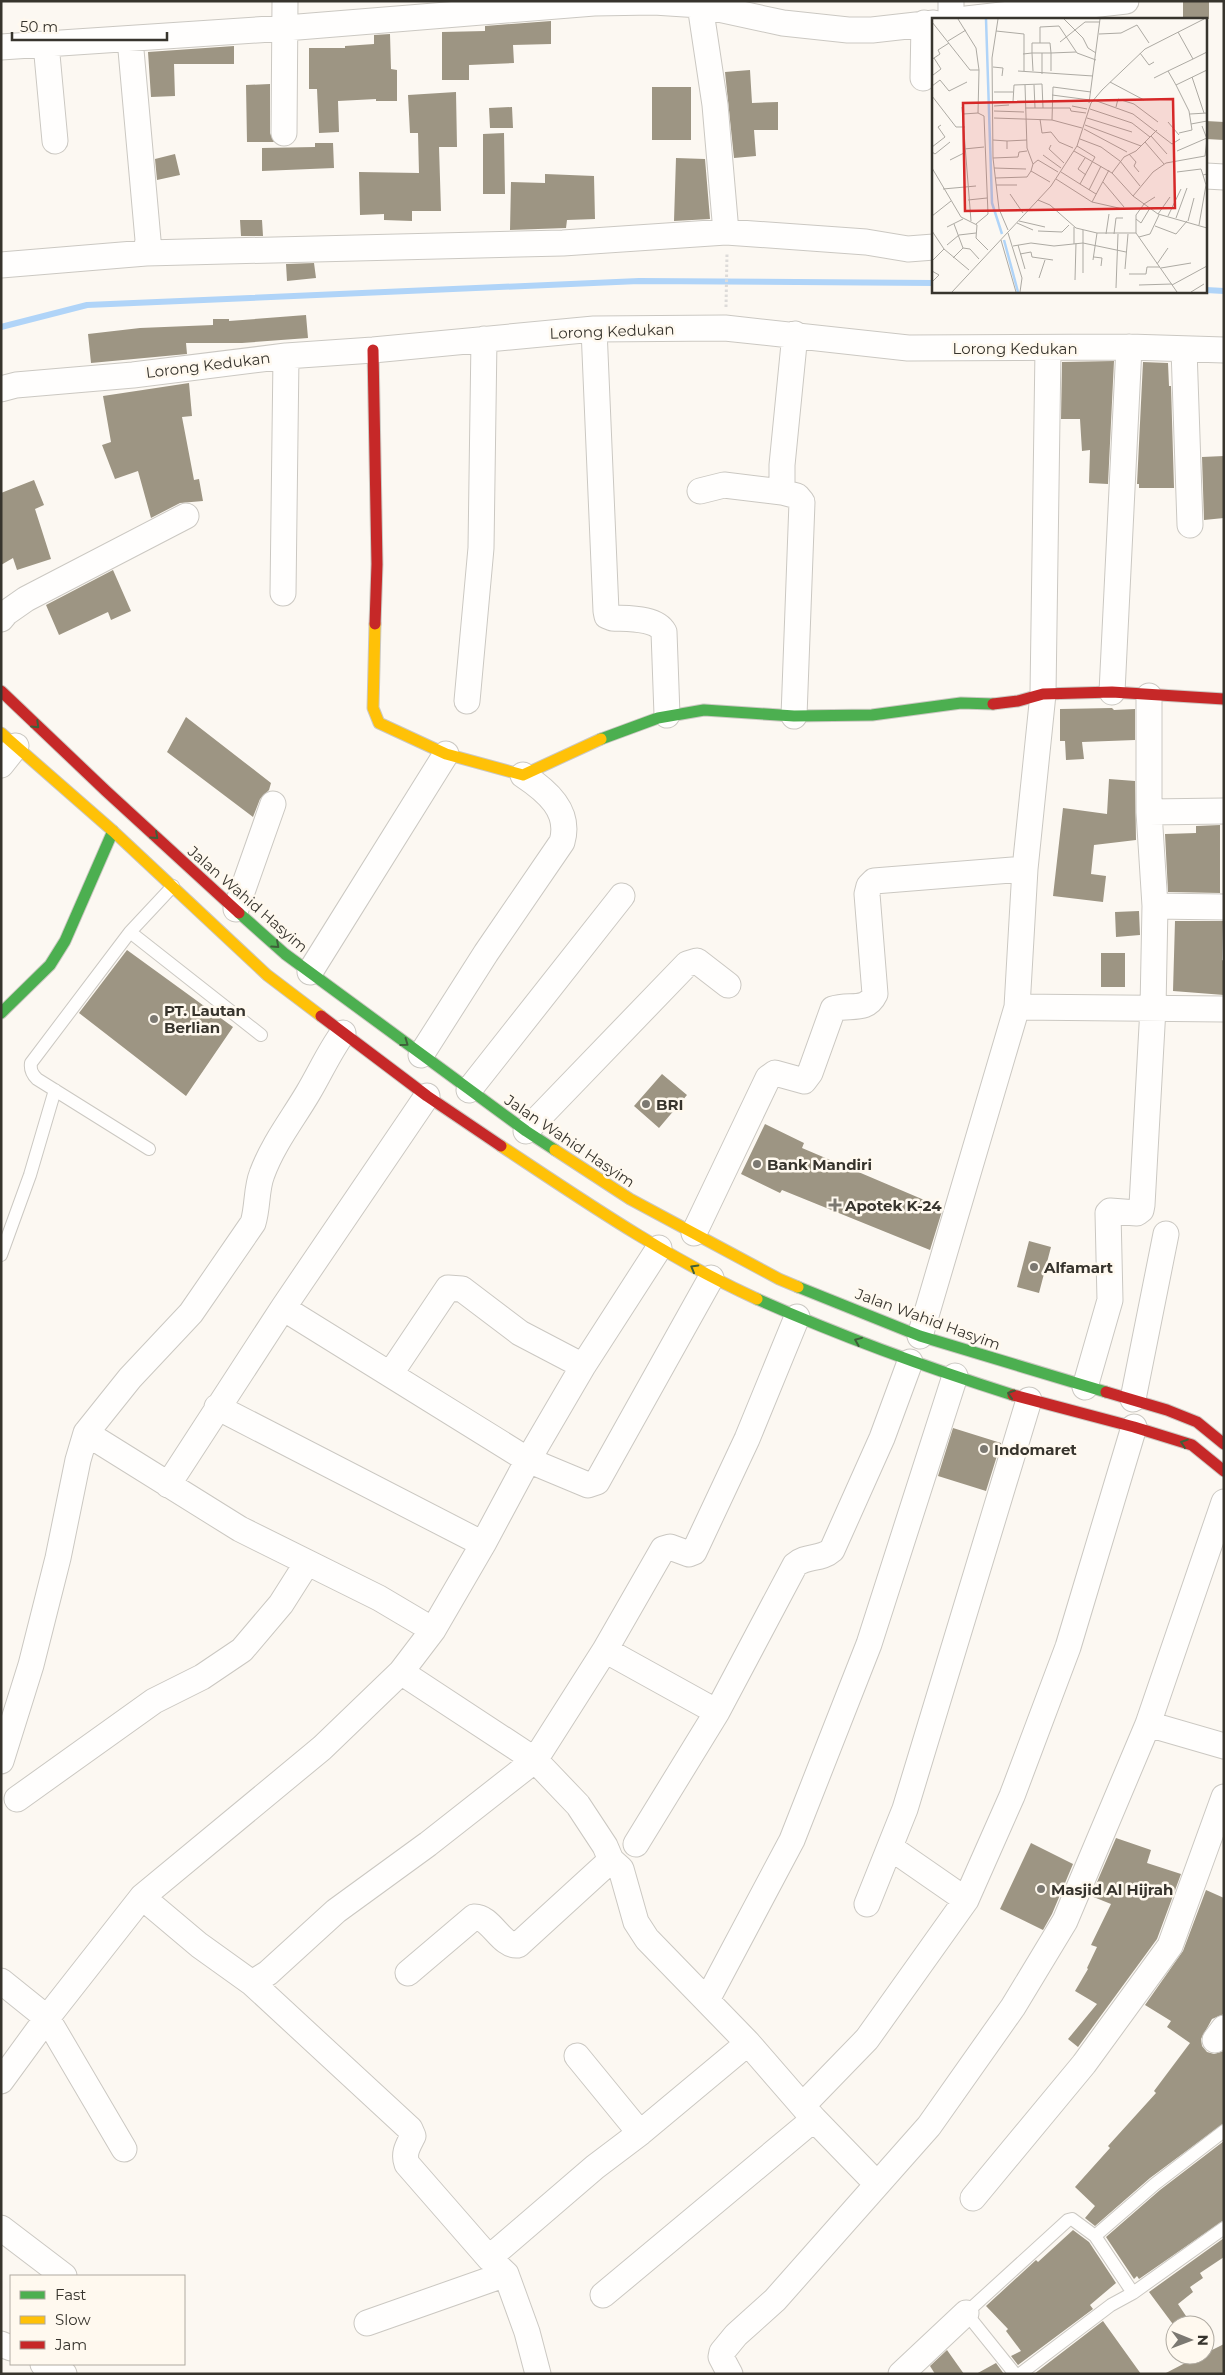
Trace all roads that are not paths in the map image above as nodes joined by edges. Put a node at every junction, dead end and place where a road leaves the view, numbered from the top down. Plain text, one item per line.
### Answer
1 (285, 1) edge
2 (951, 1) edge
3 (1126, 1) edge
4 (653, 2) edge
5 (700, 5) junction
6 (1102, 11) edge
7 (951, 18) edge
8 (983, 18) edge
9 (929, 23) edge
10 (286, 28) junction
11 (130, 39) junction
12 (46, 44) junction
13 (1, 47) edge
14 (923, 78) dead end
15 (284, 133) dead end
16 (55, 142) dead end
17 (1208, 176) edge
18 (1224, 178) edge
19 (726, 232) junction
20 (932, 247) edge
21 (146, 253) junction
22 (1, 265) edge
23 (594, 329) junction
24 (795, 334) junction
25 (484, 339) junction
26 (1129, 347) junction
27 (1048, 349) junction
28 (1184, 349) junction
29 (374, 350) junction
30 (1224, 350) edge
31 (286, 356) junction
32 (1, 389) edge
33 (700, 491) dead end
34 (782, 492) junction
35 (186, 516) dead end
36 (1190, 526) dead end
37 (283, 593) dead end
38 (1, 619) edge
39 (1, 691) edge
40 (1112, 692) junction
41 (1043, 694) junction
42 (1149, 696) junction
43 (1224, 698) edge
44 (467, 701) dead end
45 (667, 716) junction
46 (794, 716) junction
47 (6, 748) edge
48 (446, 754) junction
49 (523, 775) junction
50 (273, 804) dead end
51 (1224, 811) edge
52 (1149, 812) junction
53 (113, 830) junction
54 (1026, 869) junction
55 (172, 886) junction
56 (622, 896) dead end
57 (1155, 906) junction
58 (1224, 908) edge
59 (236, 909) junction
60 (130, 932) junction
61 (310, 972) junction
62 (728, 984) dead end
63 (1017, 1007) junction
64 (1153, 1008) junction
65 (1224, 1009) edge
66 (1, 1013) edge
67 (343, 1033) junction
68 (261, 1035) dead end
69 (422, 1055) junction
70 (55, 1090) junction
71 (469, 1090) junction
72 (427, 1096) junction
73 (526, 1131) junction
74 (149, 1150) dead end
75 (694, 1233) junction
76 (1166, 1234) dead end
77 (659, 1248) junction
78 (1, 1255) edge
79 (711, 1278) junction
80 (283, 1308) junction
81 (797, 1317) junction
82 (920, 1336) junction
83 (910, 1362) junction
84 (583, 1366) junction
85 (391, 1373) junction
86 (955, 1376) junction
87 (1085, 1387) junction
88 (1133, 1399) junction
89 (1029, 1400) junction
90 (217, 1407) junction
91 (1197, 1422) junction
92 (1134, 1428) junction
93 (1224, 1428) edge
94 (86, 1433) junction
95 (1224, 1444) edge
96 (528, 1460) junction
97 (1224, 1471) edge
98 (168, 1485) junction
99 (1224, 1502) edge
100 (483, 1544) junction
101 (307, 1562) junction
102 (433, 1630) junction
103 (605, 1650) junction
104 (402, 1672) junction
105 (717, 1712) junction
106 (1148, 1724) junction
107 (1224, 1746) edge
108 (535, 1760) junction
109 (1, 1761) edge
110 (1224, 1797) edge
111 (17, 1799) dead end
112 (636, 1844) dead end
113 (891, 1848) junction
114 (611, 1860) junction
115 (142, 1897) junction
116 (966, 1900) junction
117 (867, 1904) dead end
118 (408, 1972) dead end
119 (1, 1981) edge
120 (252, 1983) junction
121 (707, 2000) junction
122 (47, 2018) junction
123 (748, 2043) junction
124 (577, 2056) dead end
125 (1, 2081) edge
126 (809, 2112) junction
127 (1224, 2131) edge
128 (640, 2133) junction
129 (124, 2149) dead end
130 (876, 2183) junction
131 (974, 2198) dead end
132 (1, 2228) edge
133 (1220, 2231) edge
134 (1095, 2236) junction
135 (498, 2266) junction
136 (63, 2275) edge
137 (1132, 2292) junction
138 (603, 2295) dead end
139 (966, 2313) junction
140 (367, 2323) dead end
141 (45, 2365) edge
142 (64, 2374) edge
143 (538, 2374) edge
144 (730, 2374) edge
145 (902, 2374) edge
146 (1015, 2374) edge
147 (1020, 2374) edge

1 - 10 street
2 - 7 street
3 - 6 street
4 - 5 street
4 - 10 street
5 - 9 street
5 - 19 street
6 - 8 street
9 - 14 street
10 - 11 street
10 - 15 street
11 - 12 street
11 - 21 street
12 - 13 street
12 - 16 street
17 - 18 street
19 - 20 street
19 - 21 street
21 - 22 street
23 - 24 street, Lorong Kedukan
23 - 25 street, Lorong Kedukan
23 - 45 street
24 - 27 street, Lorong Kedukan
24 - 34 street
25 - 29 street, Lorong Kedukan
25 - 44 street
26 - 27 street, Lorong Kedukan
26 - 28 street, Lorong Kedukan
26 - 40 street
27 - 41 street
28 - 30 street, Lorong Kedukan
28 - 36 street
29 - 31 street, Lorong Kedukan
29 - 48 main road
31 - 32 street, Lorong Kedukan
31 - 37 street
33 - 34 street
34 - 46 street
35 - 38 street
39 -> 59 main road, Jalan Wahid Hasyim
40 - 41 main road
40 - 42 main road
41 - 46 main road
41 - 54 street
42 - 43 main road
42 - 52 street
45 - 46 main road
45 - 49 main road
47 - 53 main road
48 - 49 main road
48 - 61 street
49 - 69 street
50 - 59 street
51 - 52 street
52 - 57 street
53 - 55 main road
53 - 66 main road
54 - 63 street
54 - 75 street
55 - 60 lane
55 - 67 main road
56 - 71 street
57 - 58 street
57 - 64 street
59 -> 61 main road, Jalan Wahid Hasyim
60 - 68 lane
60 - 70 lane
61 -> 69 main road, Jalan Wahid Hasyim
62 - 73 street
63 - 64 street
63 - 82 street
64 - 65 street
64 - 87 street
67 - 72 main road
67 - 94 street
69 - 71 main road, Jalan Wahid Hasyim
70 - 74 lane
70 - 78 lane
71 - 73 main road, Jalan Wahid Hasyim
72 - 77 main road
72 - 80 street
73 - 75 main road, Jalan Wahid Hasyim
75 - 82 main road, Jalan Wahid Hasyim
76 - 88 street
79 -> 77 main road
77 - 84 street
79 - 81 main road
79 - 96 street
80 - 85 street
80 - 90 street
83 -> 81 main road
81 - 103 street
82 - 87 main road, Jalan Wahid Hasyim
83 - 86 main road
83 - 105 street
84 - 85 street
84 - 96 street
85 - 96 street
89 -> 86 main road
86 - 121 street
87 - 88 main road, Jalan Wahid Hasyim
88 - 91 main road, Jalan Wahid Hasyim
89 - 92 main road
89 - 113 street
90 - 98 street
90 - 100 street
91 - 93 street
91 - 95 main road, Jalan Wahid Hasyim
97 -> 92 main road
92 - 116 street
94 - 98 street
94 - 109 street
96 - 100 street
98 - 101 street
99 - 106 street
100 - 102 street
101 - 102 street
101 - 111 street
102 - 104 street
103 - 105 street
103 - 108 street
104 - 108 street
104 - 115 street
105 - 112 street
106 - 107 street
106 - 130 street
108 - 114 street
108 - 120 street
110 - 131 street
113 - 116 street
113 - 117 street
114 - 118 street
114 - 121 street
115 - 120 street
115 - 122 street
116 - 126 street
119 - 122 street
120 - 135 street
121 - 123 street
122 - 125 street
122 - 129 street
123 - 126 street
123 - 128 street
124 - 128 street
126 - 130 street
126 - 138 street
127 - 134 lane
128 - 135 street
130 - 144 street
132 - 136 street
133 - 137 lane
134 - 137 lane
134 - 139 lane
135 - 140 street
135 - 143 street
137 - 147 lane
139 - 145 street
139 - 146 lane
141 - 142 street

